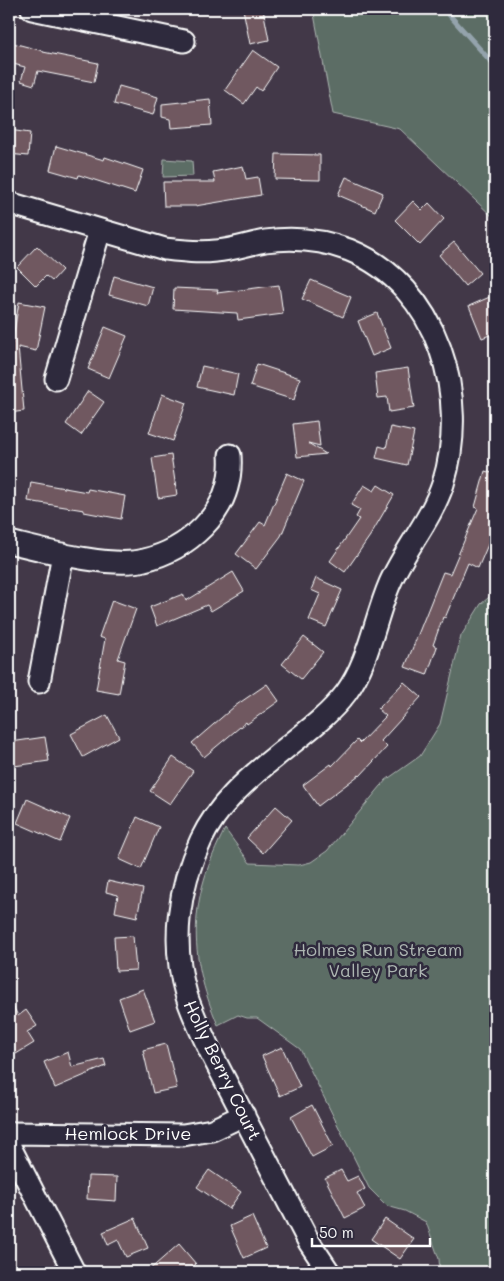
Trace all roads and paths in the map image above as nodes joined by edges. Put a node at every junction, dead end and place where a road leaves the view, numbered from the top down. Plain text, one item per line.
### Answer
1 (32, 9) edge
2 (81, 14) edge
3 (184, 41) dead end
4 (9, 202) edge
5 (100, 230) junction
6 (56, 379) dead end
7 (230, 455) dead end
8 (9, 542) edge
9 (63, 554) junction
10 (39, 682) dead end
11 (244, 1115) junction
12 (9, 1133) edge
13 (9, 1145) edge
14 (74, 1272) edge
15 (329, 1272) edge

1 - 2 street
2 - 3 street
4 - 5 street, Holly Berry Court
5 - 6 street
5 - 11 street, Holly Berry Court
7 - 9 street
8 - 9 street
9 - 10 street
11 - 12 street, Hemlock Drive
11 - 15 street, Holly Berry Court
13 - 14 street

